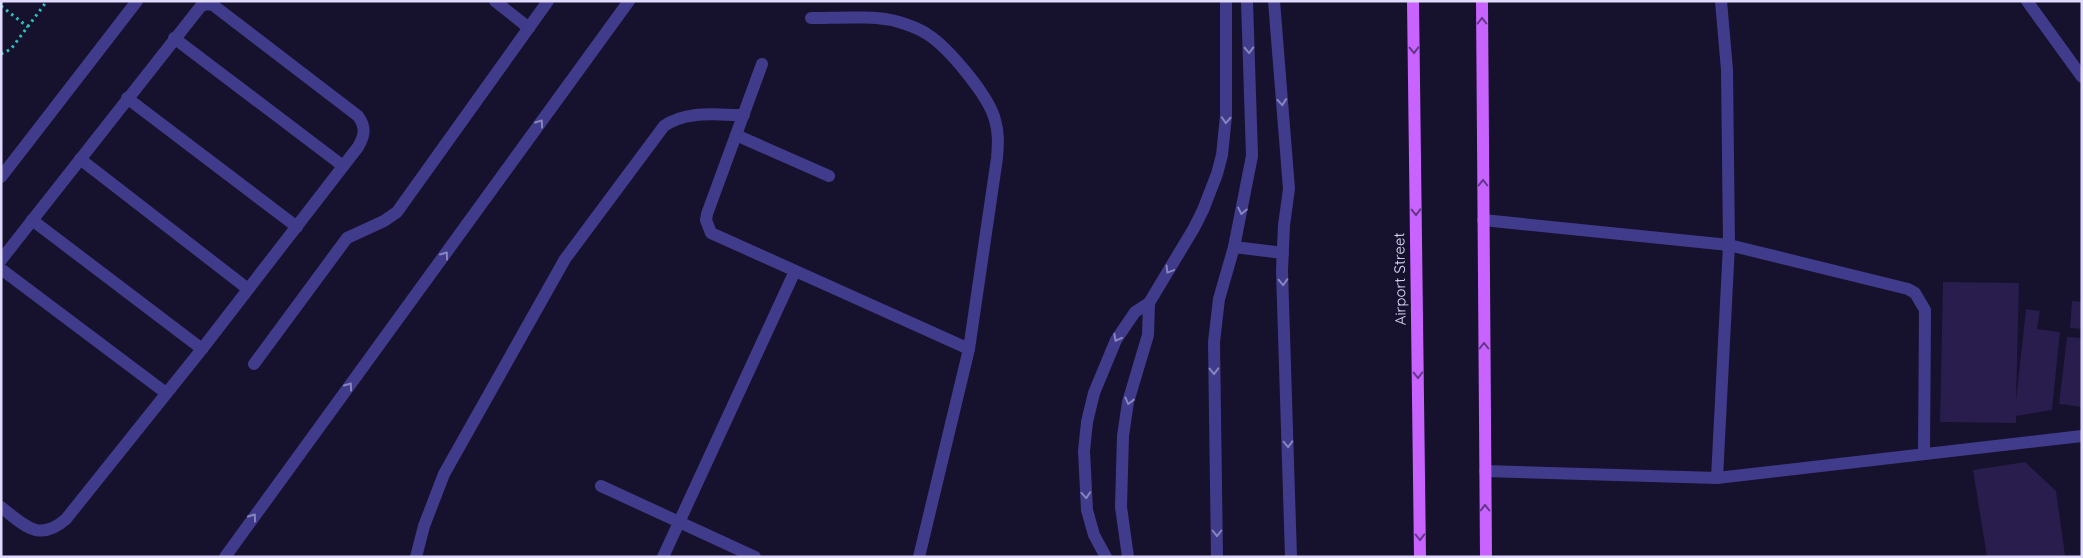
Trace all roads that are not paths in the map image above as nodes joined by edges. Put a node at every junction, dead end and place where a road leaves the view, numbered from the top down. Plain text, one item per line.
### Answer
1 (137, 1) edge
2 (495, 1) edge
3 (548, 1) edge
4 (629, 1) edge
5 (1226, 1) edge
6 (1247, 1) edge
7 (1274, 1) edge
8 (1413, 1) edge
9 (1482, 1) edge
10 (1721, 1) edge
11 (2026, 1) edge
12 (811, 18) dead end
13 (529, 28) junction
14 (174, 38) junction
15 (762, 64) dead end
16 (2082, 77) edge
17 (127, 98) junction
18 (744, 115) junction
19 (736, 135) junction
20 (80, 159) junction
21 (343, 166) junction
22 (829, 176) dead end
23 (1, 177) edge
24 (32, 220) junction
25 (1483, 220) junction
26 (297, 227) junction
27 (1729, 245) junction
28 (1234, 247) junction
29 (1283, 253) junction
30 (1, 260) edge
31 (1, 269) edge
32 (795, 271) junction
33 (248, 289) junction
34 (1149, 303) junction
35 (202, 349) junction
36 (969, 349) junction
37 (254, 364) dead end
38 (166, 393) junction
39 (2082, 436) edge
40 (1924, 454) junction
41 (1485, 471) junction
42 (1717, 478) junction
43 (600, 486) dead end
44 (1, 506) edge
45 (679, 521) junction
46 (225, 557) edge
47 (416, 557) edge
48 (663, 557) edge
49 (755, 557) edge
50 (919, 557) edge
51 (1106, 557) edge
52 (1128, 557) edge
53 (1217, 557) edge
54 (1292, 557) edge
55 (1420, 557) edge
56 (1486, 557) edge

1 - 23 street
2 - 13 street
3 - 13 street
46 -> 4 street
5 -> 34 street
6 -> 28 street
7 -> 29 street
8 -> 55 main road, Airport Street
25 -> 9 main road
10 - 27 street
11 - 16 street
12 - 36 street
13 - 37 street
14 - 17 street
14 - 21 street
14 - 21 street
15 - 18 street
17 - 20 street
17 - 26 street
18 - 19 street
18 - 47 street
19 - 22 street
19 - 32 street
20 - 24 street
20 - 33 street
21 - 26 street
24 - 30 street
24 - 35 street
25 - 27 street
41 -> 25 main road
26 - 33 street
27 - 40 street
27 - 42 street
28 - 29 street
28 -> 53 street
29 -> 54 street
31 - 38 street
32 - 36 street
32 - 45 street
33 - 35 street
34 -> 51 street
34 -> 52 street
35 - 38 street
36 - 50 street
38 - 44 street
39 - 40 street
40 - 42 street
41 - 42 street
56 -> 41 main road
43 - 45 street
45 - 48 street
45 - 49 street

